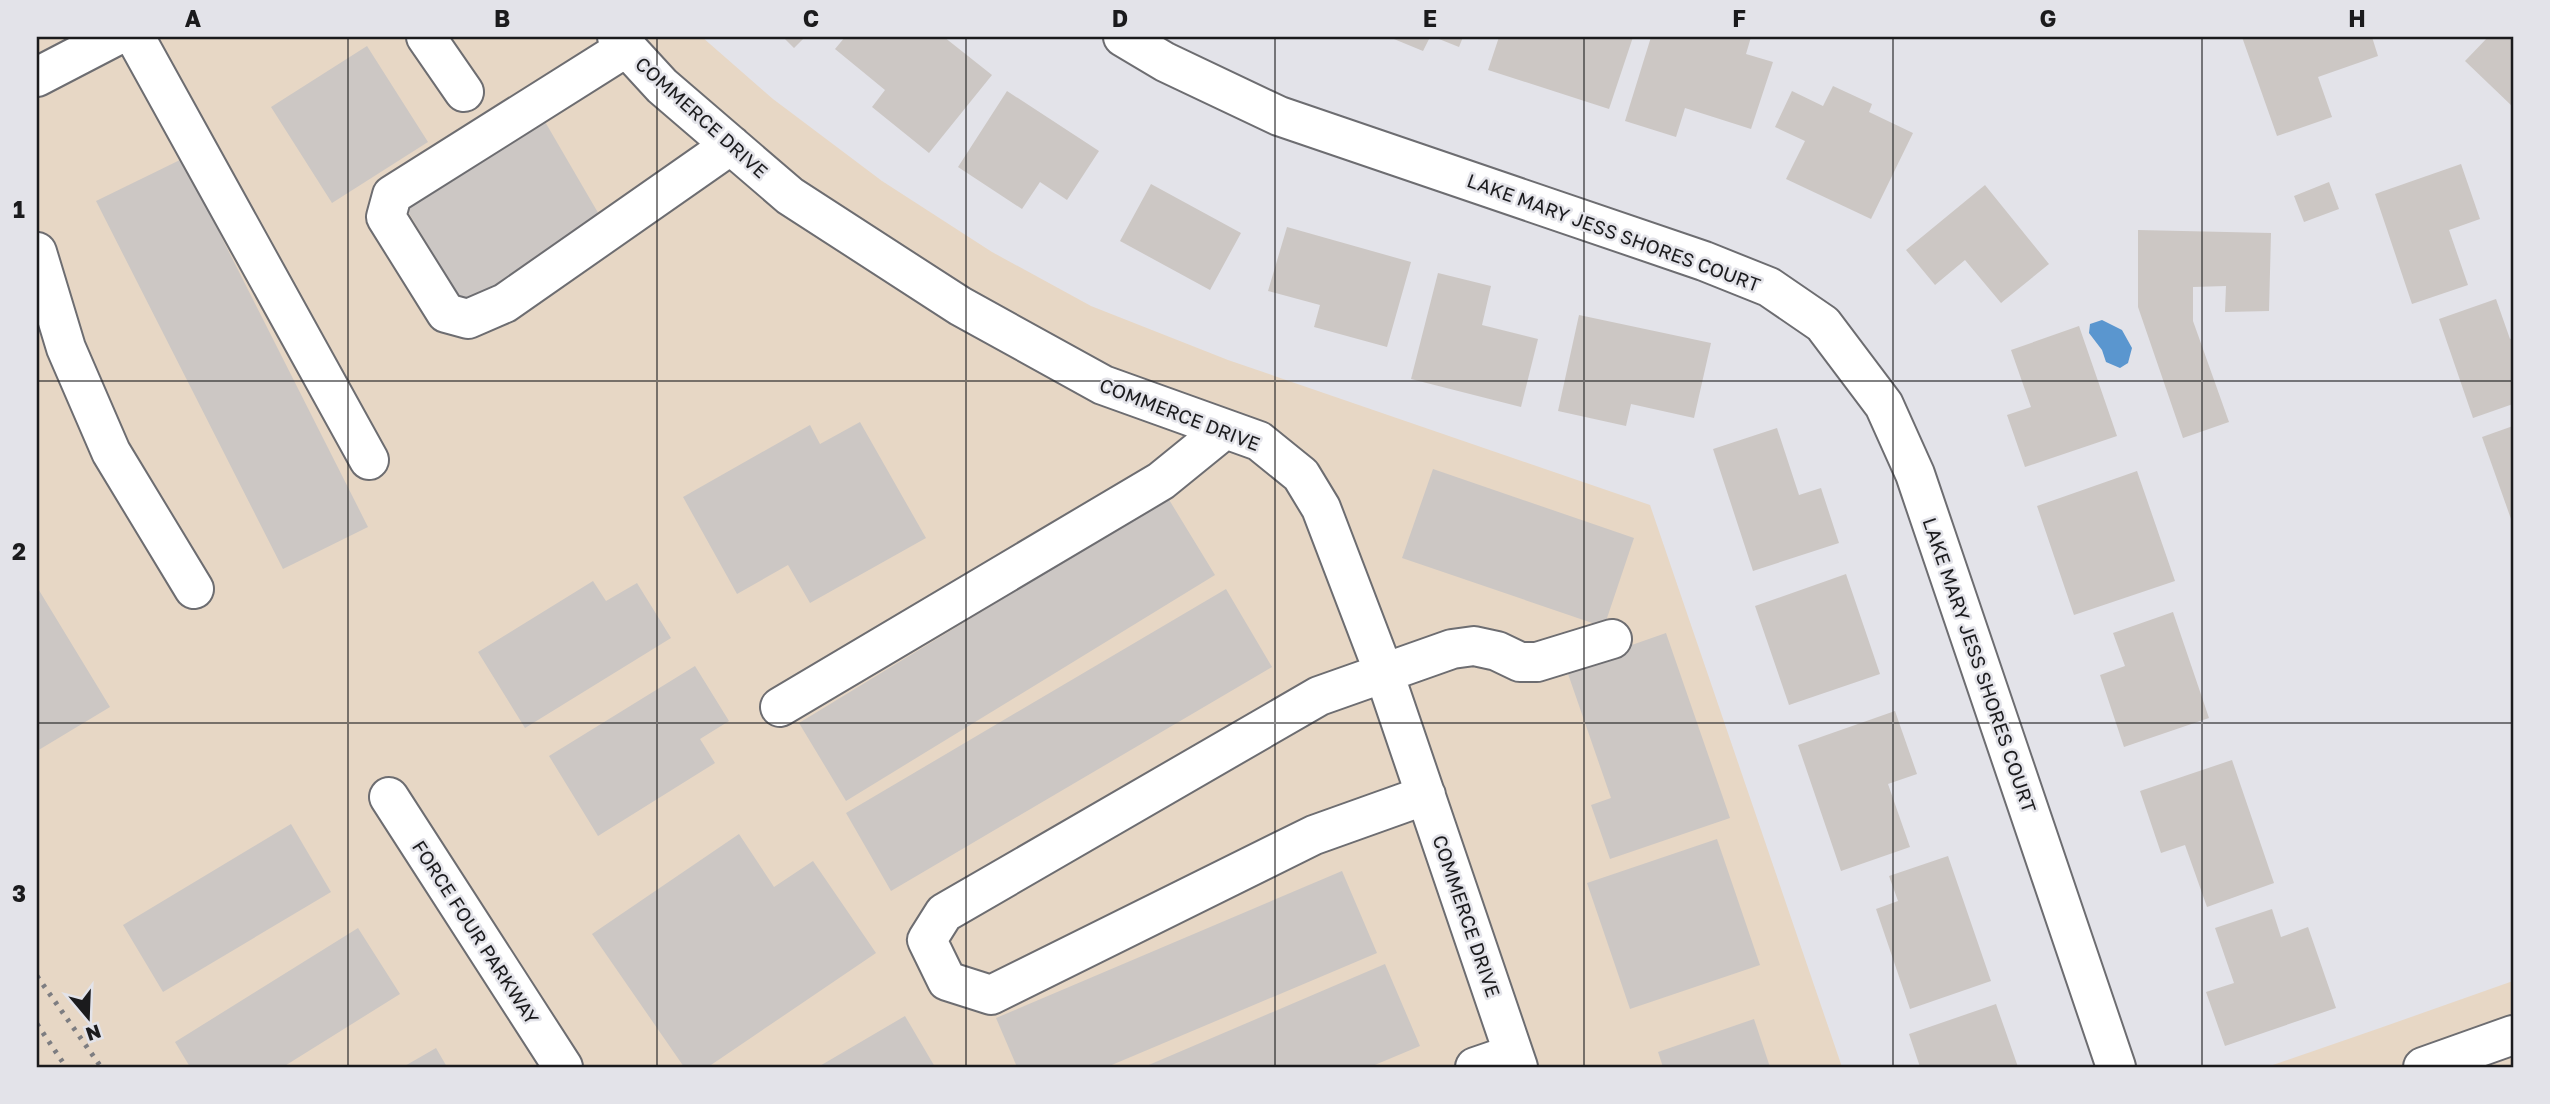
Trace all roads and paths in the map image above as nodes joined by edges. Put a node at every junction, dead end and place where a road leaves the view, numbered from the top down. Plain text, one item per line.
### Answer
1 (114, 37) edge
2 (135, 37) edge
3 (426, 37) edge
4 (1123, 37) edge
5 (622, 42) edge
6 (37, 77) edge
7 (464, 92) dead end
8 (731, 145) junction
9 (37, 252) edge
10 (1225, 429) junction
11 (369, 460) dead end
12 (194, 589) dead end
13 (1612, 639) dead end
14 (1384, 673) junction
15 (780, 706) dead end
16 (1426, 795) junction
17 (389, 797) dead end
18 (2513, 1035) edge
19 (1515, 1061) edge
20 (563, 1067) edge
21 (1475, 1067) edge
22 (2116, 1067) edge
23 (2423, 1067) edge

1 - 6 street
2 - 11 street
3 - 7 street
4 - 22 street, LAKE MARY JESS SHORES COURT
5 - 8 street, COMMERCE DRIVE
5 - 8 street
8 - 10 street, COMMERCE DRIVE
9 - 12 street
10 - 14 street, COMMERCE DRIVE
10 - 15 street
13 - 14 street
14 - 16 street, COMMERCE DRIVE
14 - 16 street
16 - 19 street, COMMERCE DRIVE
17 - 20 street, FORCE FOUR PARKWAY
18 - 23 street
19 - 21 street

